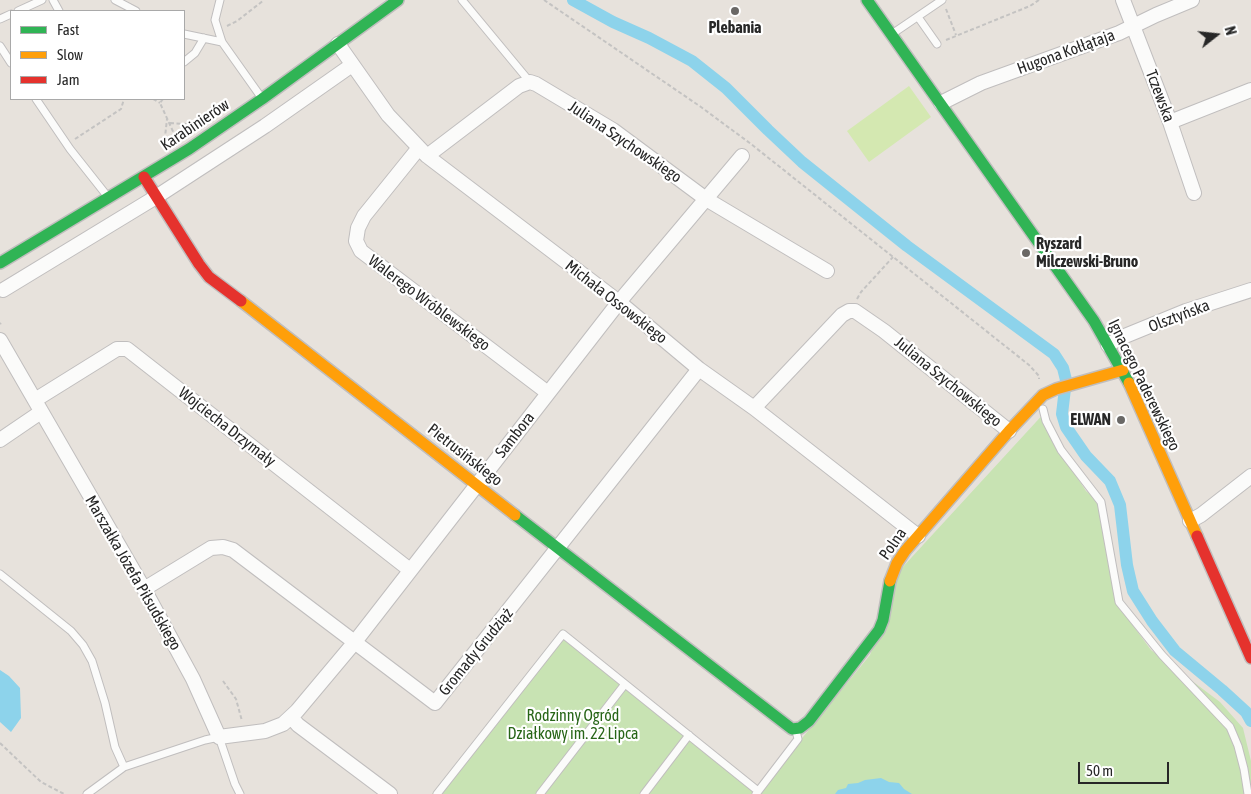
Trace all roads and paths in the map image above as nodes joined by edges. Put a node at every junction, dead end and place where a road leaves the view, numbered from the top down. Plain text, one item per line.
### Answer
1 (42, 0) edge
2 (115, 0) edge
3 (220, 0) edge
4 (264, 0) edge
5 (398, 0) edge
6 (462, 0) edge
7 (544, 0) edge
8 (867, 0) edge
9 (942, 0) edge
10 (1039, 0) edge
11 (1123, 0) edge
12 (1192, 0) edge
13 (20, 10) edge
14 (134, 10) edge
15 (918, 17) junction
16 (1133, 26) junction
17 (218, 31) junction
18 (185, 34) edge
19 (892, 34) junction
20 (956, 35) junction
21 (204, 38) junction
22 (222, 42) junction
23 (338, 44) junction
24 (937, 44) joint
25 (0, 46) edge
26 (10, 61) edge
27 (185, 61) edge
28 (352, 65) junction
29 (530, 82) junction
30 (1251, 90) edge
31 (262, 99) junction
32 (37, 100) edge
33 (124, 100) edge
34 (154, 100) edge
35 (162, 100) edge
36 (160, 103) junction
37 (941, 104) junction
38 (168, 120) junction
39 (201, 121) dead end
40 (1170, 122) junction
41 (66, 144) junction
42 (179, 144) dead end
43 (162, 146) dead end
44 (422, 152) junction
45 (742, 156) dead end
46 (144, 177) junction
47 (1194, 193) dead end
48 (156, 197) junction
49 (110, 198) junction
50 (706, 199) junction
51 (894, 257) junction
52 (0, 263) edge
53 (827, 270) dead end
54 (3, 290) dead end
55 (1251, 290) edge
56 (619, 302) junction
57 (849, 311) junction
58 (0, 340) edge
59 (1108, 345) junction
60 (699, 368) junction
61 (1122, 370) junction
62 (1040, 384) dead end
63 (548, 393) junction
64 (38, 406) junction
65 (754, 408) junction
66 (1043, 409) dead end
67 (1009, 431) junction
68 (0, 440) edge
69 (1251, 476) edge
70 (477, 484) junction
71 (1190, 521) junction
72 (918, 536) junction
73 (558, 549) junction
74 (410, 570) junction
75 (0, 574) edge
76 (144, 589) junction
77 (354, 643) junction
78 (1251, 658) edge
79 (224, 681) dead end
80 (625, 684) junction
81 (291, 717) junction
82 (796, 729) junction
83 (245, 734) junction
84 (689, 735) junction
85 (219, 737) junction
86 (0, 743) edge
87 (124, 767) junction
88 (756, 791) edge
89 (64, 794) edge
90 (87, 794) edge
91 (240, 794) edge
92 (390, 794) edge
93 (436, 794) edge
94 (540, 794) edge
95 (644, 794) edge
96 (749, 794) edge
97 (1248, 794) edge

1 - 13 lane
2 - 14 lane
3 - 17 lane
4 - 17 path
5 - 23 street, Karabinierów
6 - 29 lane
7 - 51 path
8 - 19 street, Ignacego Paderewskiego
9 - 15 lane
9 - 20 path
10 - 20 path
11 - 16 street, Tczewska
12 - 16 street, Hugona Kołłątaja
15 - 19 lane
15 - 24 lane
16 - 37 street, Hugona Kołłątaja
16 - 40 street, Tczewska
17 - 22 lane
18 - 21 lane
19 - 37 street, Ignacego Paderewskiego
20 - 24 path
21 - 22 lane
21 - 27 lane
22 - 31 lane
23 - 28 street, Michała Ossowskiego
23 - 31 street, Karabinierów
25 - 26 lane
28 - 44 street, Michała Ossowskiego
28 - 48 street
29 - 44 street
29 - 50 street, Juliana Szychowskiego
30 - 40 street
31 - 46 street, Karabinierów
32 - 41 lane
33 - 41 path
34 - 36 path
35 - 36 path
36 - 38 path
37 - 59 street, Ignacego Paderewskiego
38 - 39 path
38 - 42 path
38 - 43 path
40 - 47 street, Tczewska
41 - 49 lane
44 - 56 street, Michała Ossowskiego
44 - 63 street, Walerego Wróblewskiego
45 - 50 street, Sambora
46 - 48 street, Pietrusińskiego
46 - 49 street, Karabinierów
48 - 54 street
48 - 70 street, Pietrusińskiego
49 - 52 street, Karabinierów
50 - 53 street, Juliana Szychowskiego
50 - 56 street, Sambora
51 - 57 path
51 - 62 path
55 - 59 street, Olsztyńska
56 - 60 street, Michała Ossowskiego
56 - 63 street, Sambora
57 - 65 street
57 - 67 street, Juliana Szychowskiego
58 - 64 street, Marszałka Józefa Piłsudskiego
59 - 61 street, Ignacego Paderewskiego
60 - 65 street, Michała Ossowskiego
60 - 73 street, Gromady Grudziąż
61 - 67 street, Polna
61 - 71 street, Ignacego Paderewskiego
63 - 70 street, Sambora
64 - 68 street
64 - 74 street, Wojciecha Drzymały
64 - 76 street, Marszałka Józefa Piłsudskiego
65 - 72 street, Michała Ossowskiego
66 - 97 lane
67 - 72 street, Polna
69 - 71 street
70 - 73 street, Pietrusińskiego
70 - 74 street, Sambora
71 - 78 street, Ignacego Paderewskiego
72 - 82 street, Polna
73 - 77 street, Gromady Grudziąż
73 - 82 street, Pietrusińskiego
74 - 77 street, Sambora
75 - 87 lane
76 - 77 street, Gromady Grudziąż
76 - 85 street, Marszałka Józefa Piłsudskiego
77 - 81 street, Sambora
79 - 83 path
80 - 84 lane
80 - 93 lane
80 - 94 lane
81 - 83 street, Sambora
81 - 92 street
82 - 88 lane
83 - 85 street, Sambora
84 - 88 lane
84 - 95 lane
85 - 87 lane
85 - 91 lane
86 - 89 path
87 - 90 lane
88 - 96 lane

